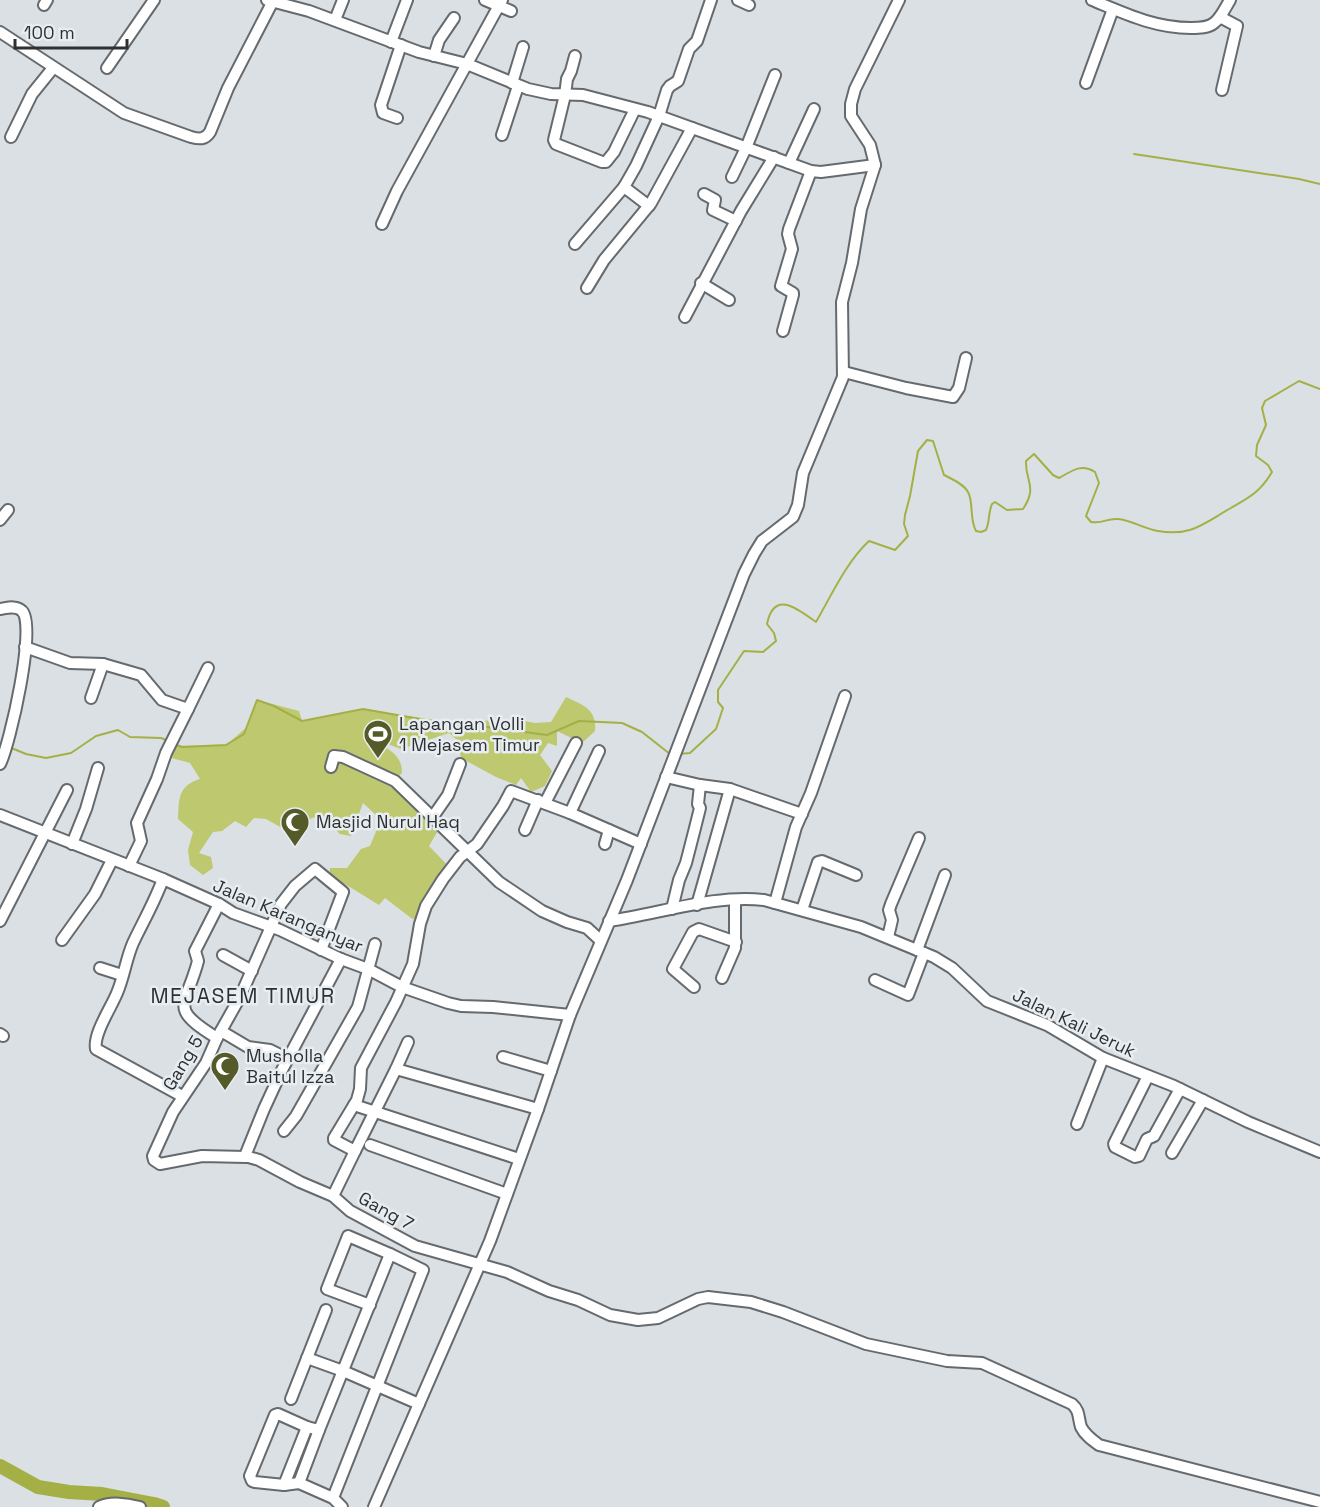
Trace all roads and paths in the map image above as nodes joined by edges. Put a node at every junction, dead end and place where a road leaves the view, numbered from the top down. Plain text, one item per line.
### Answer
1 (154, 0) edge
2 (343, 0) edge
3 (407, 0) edge
4 (485, 0) edge
5 (711, 0) edge
6 (738, 0) edge
7 (1092, 0) edge
8 (1123, 0) edge
9 (1230, 0) edge
10 (270, 1) edge
11 (895, 1) edge
12 (500, 3) edge
13 (749, 5) dead end
14 (1116, 10) junction
15 (511, 11) dead end
16 (1220, 17) junction
17 (454, 18) dead end
18 (334, 20) junction
19 (0, 32) edge
20 (396, 44) junction
21 (523, 47) dead end
22 (434, 56) junction
23 (575, 56) dead end
24 (467, 64) junction
25 (53, 68) junction
26 (107, 68) dead end
27 (775, 75) dead end
28 (1086, 83) dead end
29 (515, 84) junction
30 (1222, 90) dead end
31 (565, 95) junction
32 (635, 109) junction
33 (814, 109) dead end
34 (659, 116) junction
35 (397, 118) dead end
36 (692, 128) junction
37 (502, 135) dead end
38 (11, 138) dead end
39 (746, 148) junction
40 (774, 157) junction
41 (875, 163) junction
42 (789, 164) junction
43 (811, 171) junction
44 (732, 177) dead end
45 (624, 187) junction
46 (704, 194) dead end
47 (649, 206) junction
48 (736, 221) junction
49 (382, 224) dead end
50 (575, 244) dead end
51 (701, 284) junction
52 (587, 288) dead end
53 (729, 300) dead end
54 (685, 317) dead end
55 (783, 331) dead end
56 (966, 358) dead end
57 (844, 372) junction
58 (8, 510) dead end
59 (0, 520) edge
60 (0, 609) edge
61 (25, 648) junction
62 (103, 664) junction
63 (208, 668) dead end
64 (845, 696) dead end
65 (91, 698) dead end
66 (188, 709) junction
67 (576, 742) dead end
68 (599, 751) dead end
69 (0, 764) edge
70 (460, 764) dead end
71 (331, 767) dead end
72 (98, 768) dead end
73 (666, 777) junction
74 (700, 785) junction
75 (730, 789) junction
76 (67, 790) dead end
77 (542, 801) junction
78 (570, 813) junction
79 (802, 814) junction
80 (0, 815) edge
81 (432, 818) junction
82 (525, 830) dead end
83 (609, 830) junction
84 (46, 832) junction
85 (919, 838) dead end
86 (641, 843) junction
87 (72, 844) junction
88 (605, 844) dead end
89 (467, 853) junction
90 (112, 860) junction
91 (129, 866) junction
92 (856, 875) dead end
93 (945, 875) dead end
94 (163, 879) junction
95 (735, 900) junction
96 (775, 903) junction
97 (219, 904) junction
98 (697, 905) junction
99 (672, 909) junction
100 (802, 910) junction
101 (0, 921) edge
102 (270, 926) junction
103 (604, 932) junction
104 (888, 938) junction
105 (62, 940) dead end
106 (736, 942) junction
107 (375, 944) dead end
108 (321, 950) junction
109 (920, 952) junction
110 (223, 956) dead end
111 (341, 959) junction
112 (100, 968) dead end
113 (368, 969) junction
114 (252, 971) junction
115 (122, 975) junction
116 (722, 978) dead end
117 (875, 980) dead end
118 (402, 987) junction
119 (694, 987) dead end
120 (570, 1014) junction
121 (219, 1034) junction
122 (408, 1042) dead end
123 (502, 1058) dead end
124 (1103, 1058) junction
125 (288, 1059) junction
126 (400, 1070) junction
127 (551, 1071) junction
128 (1148, 1076) junction
129 (1180, 1089) junction
130 (182, 1096) junction
131 (1203, 1100) junction
132 (354, 1105) junction
133 (538, 1109) junction
134 (373, 1112) junction
135 (1077, 1124) dead end
136 (284, 1131) dead end
137 (370, 1145) dead end
138 (355, 1151) junction
139 (1320, 1152) edge
140 (1172, 1153) dead end
141 (246, 1155) junction
142 (519, 1159) junction
143 (507, 1194) junction
144 (333, 1196) junction
145 (390, 1254) junction
146 (480, 1263) junction
147 (370, 1305) junction
148 (326, 1310) dead end
149 (307, 1358) junction
150 (343, 1371) junction
151 (377, 1386) junction
152 (291, 1399) dead end
153 (419, 1404) junction
154 (307, 1427) junction
155 (319, 1430) junction
156 (299, 1483) junction
157 (284, 1485) junction
158 (333, 1498) junction
159 (1320, 1502) edge
160 (127, 1506) edge
161 (99, 1507) edge
162 (140, 1507) edge
163 (342, 1507) edge
164 (374, 1507) edge

1 - 26 street
2 - 18 street
3 - 20 street
4 - 12 street
5 - 34 street
6 - 13 street
7 - 14 street
8 - 14 street
9 - 16 street
10 - 18 street
10 - 25 street
11 - 41 street
12 - 15 street
12 - 24 street
14 - 16 street
14 - 28 street
16 - 30 street
17 - 22 street
18 - 20 street
19 - 25 street
20 - 22 street
20 - 35 street
21 - 29 street
22 - 24 street
23 - 31 street
24 - 29 street
24 - 49 street
25 - 38 street
27 - 39 street
29 - 31 street
29 - 37 street
31 - 32 street
31 - 32 street
32 - 34 street
33 - 42 street
34 - 36 street
34 - 45 street
36 - 39 street
36 - 47 street
39 - 40 street
39 - 44 street
40 - 42 street
40 - 48 street
41 - 43 street
41 - 57 street
42 - 43 street
43 - 55 street
45 - 47 street
45 - 50 street
46 - 48 street
47 - 52 street
48 - 51 street
51 - 53 street
51 - 54 street
56 - 57 street
57 - 73 street
58 - 59 street
60 - 61 street
61 - 62 street
61 - 69 street
62 - 65 street
62 - 66 street
63 - 66 street
64 - 79 street
66 - 91 street
67 - 77 street
68 - 78 street
70 - 81 street
71 - 81 street
72 - 87 street
73 - 74 street
73 - 86 street
74 - 75 street
74 - 99 street
75 - 79 street
75 - 98 street
76 - 84 street
77 - 78 street
77 - 82 street
77 - 89 street
78 - 83 street
79 - 96 street
80 - 84 street, Jalan Karanganyar
81 - 89 street
83 - 86 street
83 - 88 street
84 - 87 street, Jalan Karanganyar
84 - 101 street
85 - 104 street
86 - 103 street
87 - 90 street, Jalan Karanganyar
89 - 103 street
89 - 118 street
90 - 91 street, Jalan Karanganyar
90 - 105 street
91 - 94 street, Jalan Karanganyar
92 - 100 street
93 - 109 street
94 - 97 street, Jalan Karanganyar
94 - 115 street
95 - 96 street, Jalan Kali Jeruk
95 - 98 street, Jalan Kali Jeruk
95 - 106 street
96 - 100 street, Jalan Kali Jeruk
97 - 102 street, Jalan Karanganyar
97 - 121 street
98 - 99 street, Jalan Kali Jeruk
99 - 103 street, Jalan Kali Jeruk
100 - 104 street, Jalan Kali Jeruk
102 - 108 street, Jalan Karanganyar
102 - 108 street, Gang 5
102 - 114 street, Gang 5
103 - 120 street
104 - 109 street, Jalan Kali Jeruk
106 - 116 street
106 - 119 street
107 - 113 street
108 - 111 street, Jalan Karanganyar
109 - 117 street
109 - 124 street, Jalan Kali Jeruk
110 - 114 street
111 - 113 street, Jalan Karanganyar
111 - 125 street
112 - 115 street
113 - 118 street, Jalan Karanganyar
113 - 136 street
114 - 121 street, Gang 5
115 - 130 street
118 - 120 street, Jalan Karanganyar
118 - 132 street
120 - 127 street
121 - 125 street
121 - 130 street, Gang 5
122 - 126 street, Gang 7
123 - 127 street
124 - 128 street, Jalan Kali Jeruk
124 - 135 street
125 - 141 street
126 - 133 street
126 - 134 street, Gang 7
127 - 133 street
128 - 129 street, Jalan Kali Jeruk
128 - 129 street
129 - 131 street, Jalan Kali Jeruk
130 - 141 street, Gang 5
131 - 139 street, Jalan Kali Jeruk
131 - 140 street
132 - 134 street
132 - 138 street
133 - 142 street
134 - 138 street, Gang 7
134 - 142 street
137 - 143 street
138 - 144 street, Gang 7
141 - 144 street
142 - 143 street
143 - 146 street
144 - 146 street, Gang 7
145 - 147 street
145 - 147 street
145 - 151 street
146 - 153 street
146 - 159 street, Gang 7
147 - 150 street
148 - 149 street
149 - 150 street
149 - 152 street
150 - 151 street
150 - 155 street
151 - 153 street
151 - 158 street
153 - 164 street
154 - 155 street
154 - 157 street
154 - 157 street
155 - 156 street
156 - 157 street
156 - 158 street
158 - 163 street
160 - 161 street
160 - 162 street

